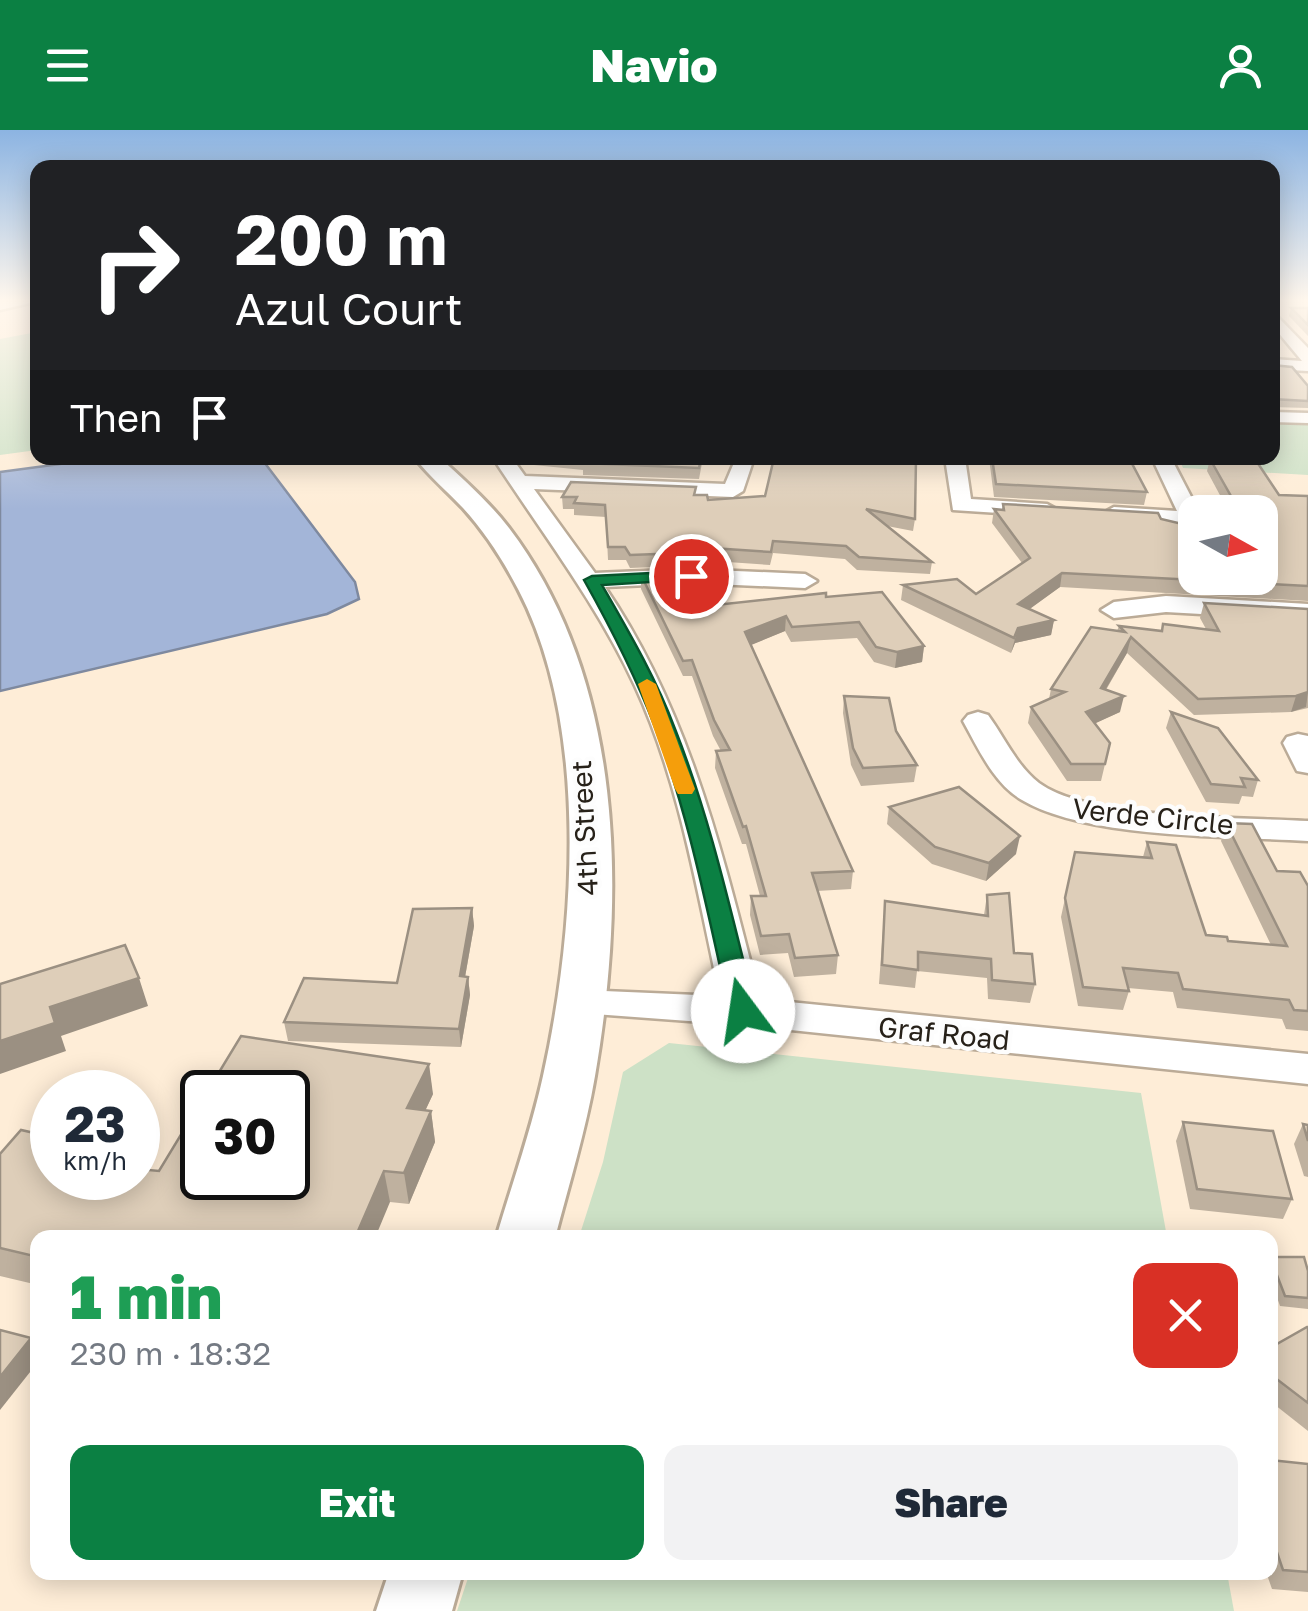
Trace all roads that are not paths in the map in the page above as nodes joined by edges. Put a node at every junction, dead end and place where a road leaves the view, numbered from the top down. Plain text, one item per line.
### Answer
1 (1280, 417) edge
2 (1308, 418) edge
3 (435, 465) edge
4 (743, 465) edge
5 (956, 465) edge
6 (1164, 465) edge
7 (511, 470) edge
8 (592, 580) junction
9 (805, 581) dead end
10 (1114, 610) dead end
11 (1308, 612) edge
12 (978, 721) dead end
13 (1308, 831) edge
14 (580, 1003) junction
15 (743, 1011) junction
16 (1308, 1069) edge
17 (526, 1230) edge
18 (424, 1580) edge
19 (414, 1611) edge

1 - 2 street
3 - 14 main road, 4th Street
4 - 7 street
5 - 6 street
7 - 8 street
8 - 9 street
8 - 15 street
10 - 11 street
12 - 13 street, Verde Circle
14 - 15 street, Graf Road
14 - 17 main road, 4th Street
15 - 16 street, Graf Road
18 - 19 main road

